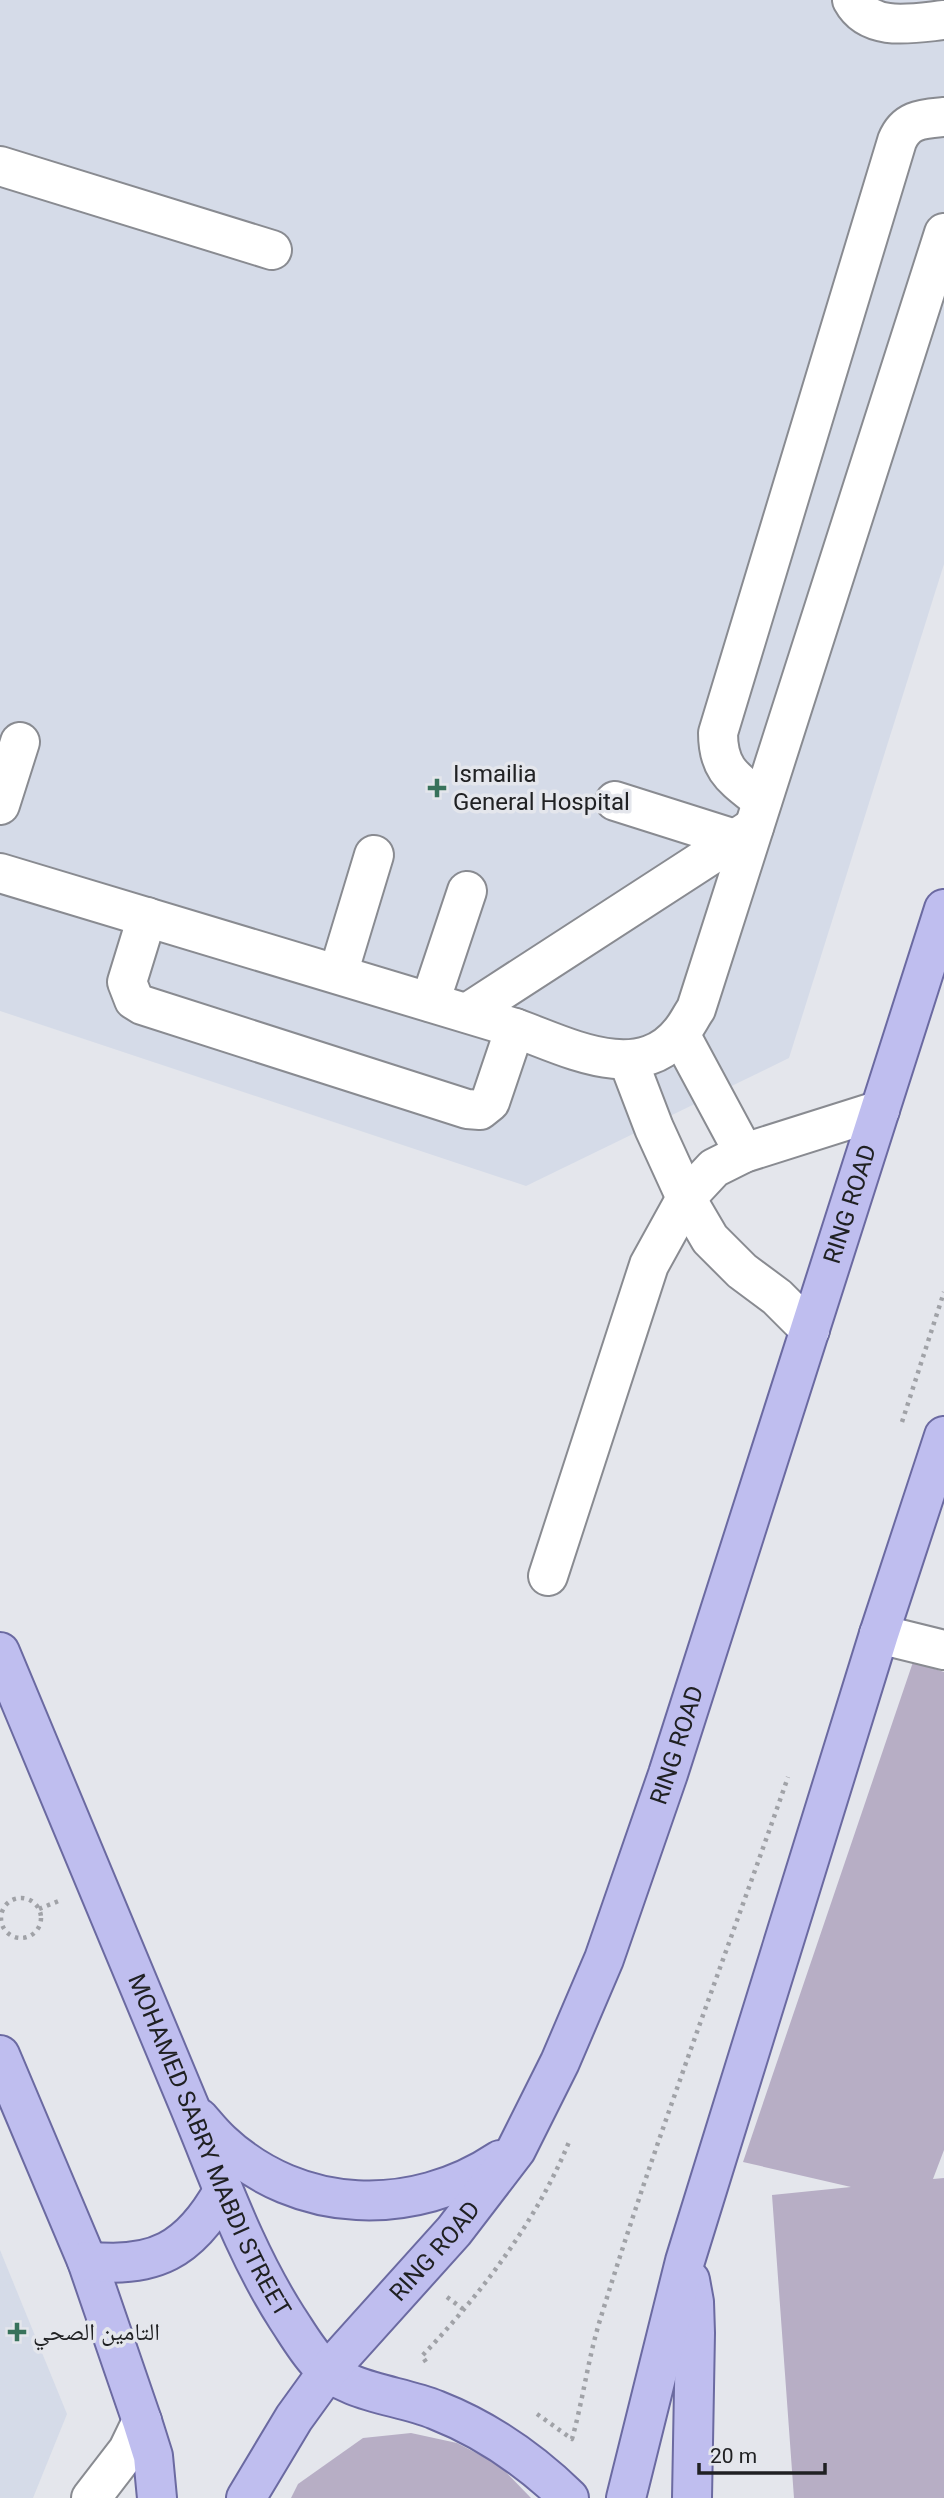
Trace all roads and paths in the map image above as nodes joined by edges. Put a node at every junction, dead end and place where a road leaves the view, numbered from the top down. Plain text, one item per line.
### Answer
1 (852, 0) edge
2 (944, 20) edge
3 (944, 117) edge
4 (0, 166) edge
5 (944, 233) edge
6 (272, 250) dead end
7 (20, 742) dead end
8 (615, 801) dead end
9 (0, 805) edge
10 (750, 822) junction
11 (374, 855) dead end
12 (0, 873) edge
13 (467, 891) dead end
14 (944, 909) edge
15 (147, 917) junction
16 (338, 974) junction
17 (430, 1002) junction
18 (467, 1013) junction
19 (515, 1028) junction
20 (680, 1034) junction
21 (628, 1060) junction
22 (880, 1110) junction
23 (744, 1153) junction
24 (686, 1198) junction
25 (944, 1292) edge
26 (810, 1330) junction
27 (902, 1422) dead end
28 (944, 1436) edge
29 (548, 1576) dead end
30 (879, 1634) junction
31 (944, 1650) edge
32 (0, 1652) edge
33 (789, 1775) dead end
34 (1, 1926) edge
35 (0, 2055) edge
36 (191, 2108) junction
37 (569, 2142) dead end
38 (516, 2150) junction
39 (223, 2191) junction
40 (87, 2261) junction
41 (685, 2261) junction
42 (428, 2368) dead end
43 (327, 2371) junction
44 (529, 2410) dead end
45 (142, 2421) junction
46 (91, 2498) edge
47 (157, 2498) edge
48 (246, 2498) edge
49 (569, 2498) edge
50 (626, 2498) edge
51 (692, 2498) edge

1 - 2 street
3 - 10 street
4 - 6 street
5 - 10 street
7 - 9 street
8 - 10 street
10 - 18 street
10 - 20 street
11 - 16 street
12 - 15 street
13 - 17 street
14 - 22 main road, RING ROAD
15 - 16 street
15 - 19 street
16 - 17 street
17 - 18 street
18 - 19 street
19 - 21 street
20 - 21 street
20 - 23 street
21 - 24 street
22 - 23 street
22 - 26 main road, RING ROAD
23 - 24 street
24 - 26 street
24 - 29 street
25 - 27 path
26 - 38 main road, RING ROAD
28 - 30 main road
30 - 31 street
30 - 41 main road
32 - 36 main road, MOHAMED SABRY MABDI STREET
33 - 44 path
34 - 34 path
35 - 40 main road
36 - 38 main road
36 - 39 main road, MOHAMED SABRY MABDI STREET
37 - 42 path
38 - 43 main road, RING ROAD
39 - 40 main road
39 - 43 main road, MOHAMED SABRY MABDI STREET
40 - 45 main road
41 - 50 main road
41 - 51 main road
43 - 48 main road, RING ROAD
43 - 49 main road, MOHAMED SABRY MABDI STREET
45 - 46 street
45 - 47 main road

